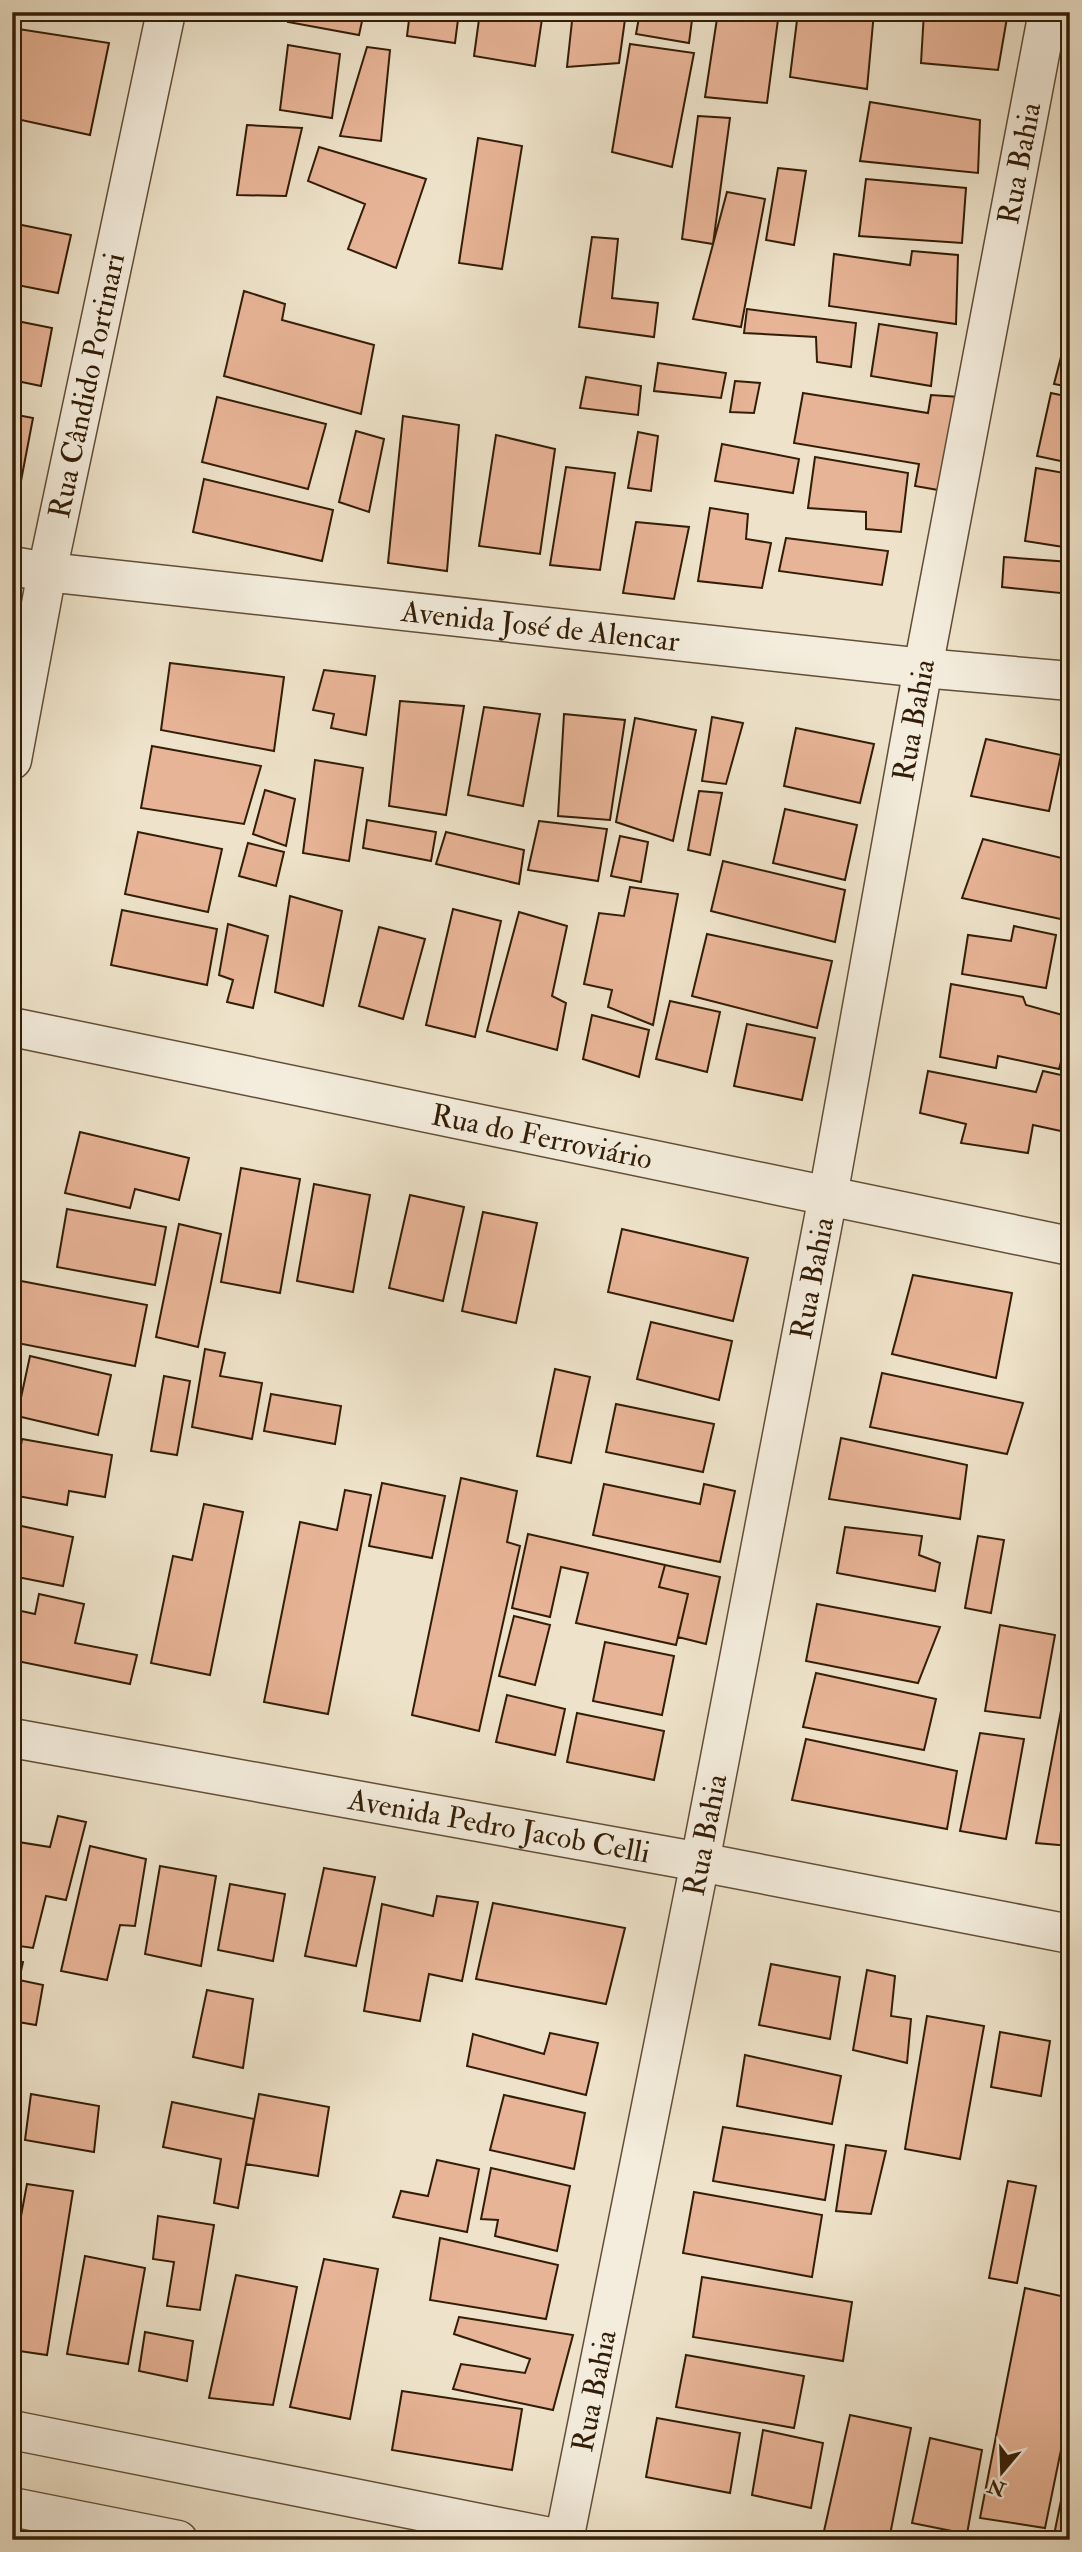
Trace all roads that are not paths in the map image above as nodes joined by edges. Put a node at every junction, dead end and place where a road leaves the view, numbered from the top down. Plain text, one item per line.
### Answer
1 (166, 12) edge
2 (1048, 12) edge
3 (29, 569) edge
4 (923, 668) junction
5 (1070, 681) edge
6 (12, 760) edge
7 (12, 1027) edge
8 (828, 1196) junction
9 (1070, 1246) edge
10 (12, 1738) edge
11 (700, 1862) junction
12 (1070, 1934) edge
13 (12, 2430) edge
14 (12, 2507) edge
15 (178, 2540) edge
16 (564, 2540) edge

1 - 3 street, Rua Cândido Portinari
2 - 4 street, Rua Bahia
3 - 4 street, Avenida José de Alencar
3 - 6 street, Rua Cândido Portinari
4 - 5 street, Avenida José de Alencar
4 - 8 street, Rua Bahia
7 - 8 street, Rua do Ferroviário
8 - 9 street, Rua do Ferroviário
8 - 11 street, Rua Bahia
10 - 11 street, Avenida Pedro Jacob Celli
11 - 12 street, Avenida Pedro Jacob Celli
11 - 16 street, Rua Bahia
13 - 16 street
14 - 15 street

